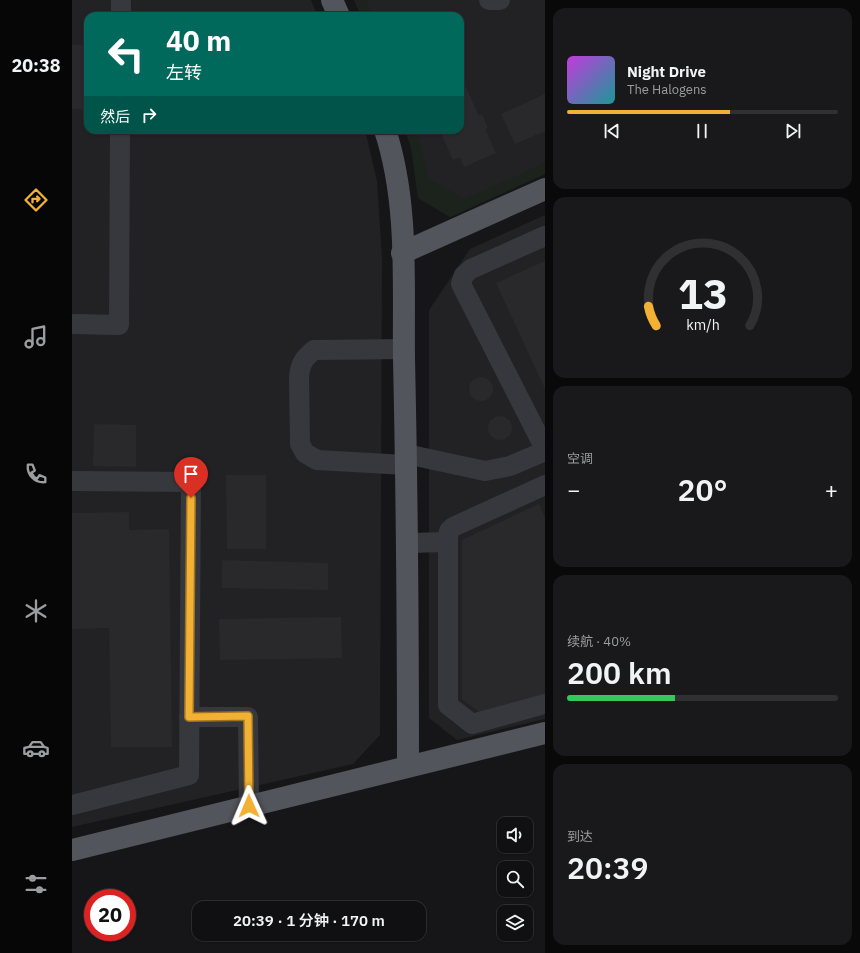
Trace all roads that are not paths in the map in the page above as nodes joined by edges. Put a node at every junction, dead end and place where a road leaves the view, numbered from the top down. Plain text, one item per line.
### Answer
1 (121, 0) edge
2 (332, 0) edge
3 (489, 0) edge
4 (500, 0) edge
5 (121, 12) edge
6 (337, 12) edge
7 (120, 134) edge
8 (386, 134) edge
9 (545, 189) edge
10 (545, 236) edge
11 (402, 254) junction
12 (72, 324) edge
13 (404, 349) junction
14 (545, 450) edge
15 (406, 459) junction
16 (72, 481) edge
17 (545, 485) edge
18 (448, 542) junction
19 (408, 543) junction
20 (545, 704) edge
21 (189, 717) junction
22 (545, 733) edge
23 (408, 766) junction
24 (72, 805) edge
25 (249, 806) junction
26 (72, 850) edge

1 - 5 lane
2 - 6 main road
3 - 4 lane
7 - 12 lane
8 - 11 main road
9 - 11 main road
10 - 14 lane
11 - 13 main road
13 - 15 main road
13 - 15 lane
14 - 15 lane
15 - 19 main road
16 - 21 lane
17 - 18 lane
18 - 19 lane
18 - 20 lane
19 - 23 main road
21 - 24 lane
21 - 25 lane
22 - 23 main road
23 - 25 main road
25 - 26 main road

